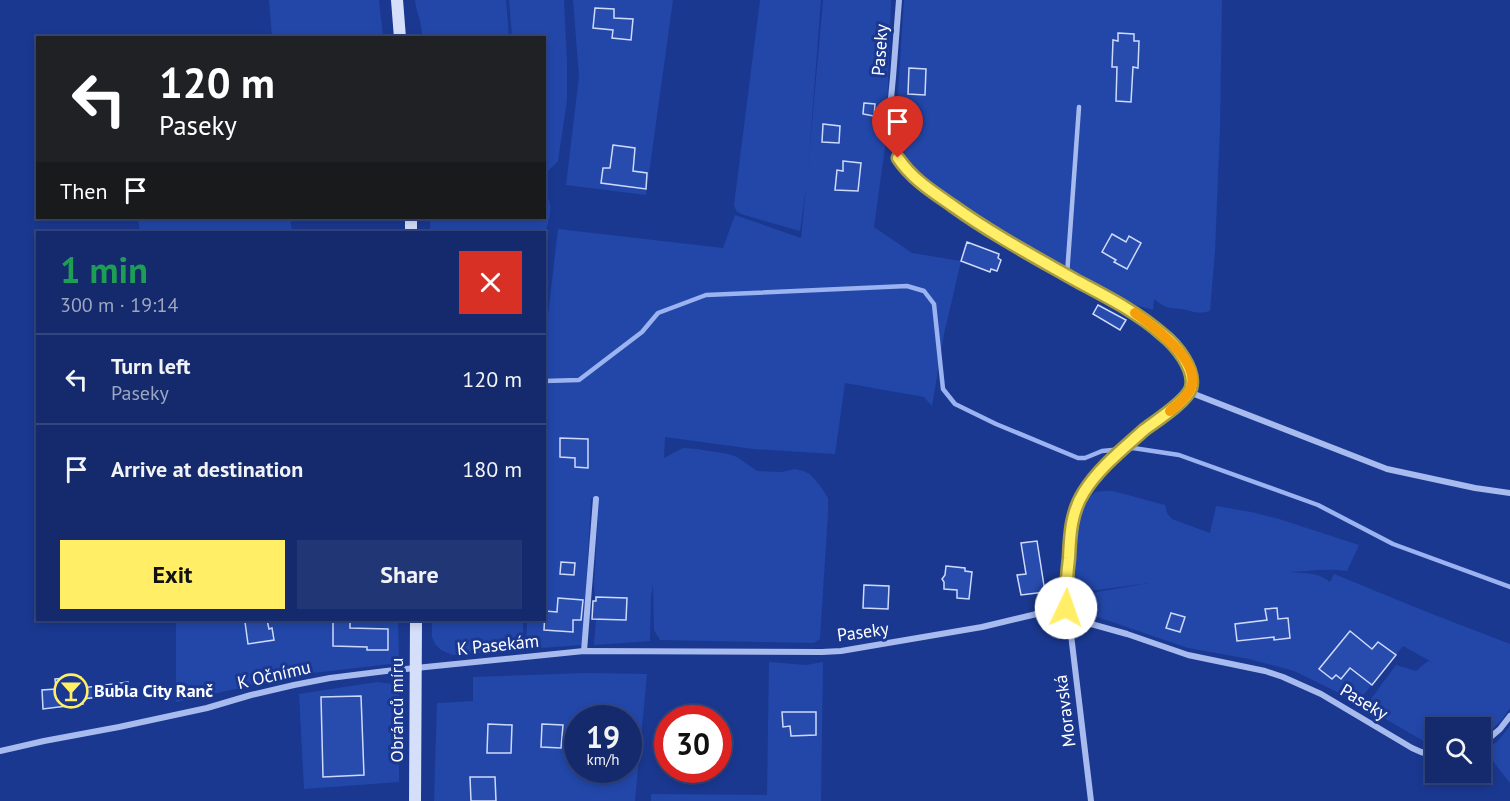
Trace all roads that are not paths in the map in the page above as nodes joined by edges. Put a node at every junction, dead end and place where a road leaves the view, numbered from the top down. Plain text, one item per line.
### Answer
1 (397, 0) edge
2 (899, 0) edge
3 (400, 36) edge
4 (1079, 107) dead end
5 (1067, 275) junction
6 (1189, 392) junction
7 (1510, 493) edge
8 (596, 499) dead end
9 (1069, 618) junction
10 (416, 621) edge
11 (584, 651) junction
12 (658, 652) joint
13 (416, 668) junction
14 (1510, 716) edge
15 (1491, 737) edge
16 (0, 751) edge
17 (1425, 753) edge
18 (415, 801) edge
19 (1091, 801) edge

1 - 3 main road
2 - 5 street, Paseky
4 - 5 lane
5 - 6 street, Paseky
6 - 7 street
6 - 9 street
8 - 11 street
9 - 12 street, Paseky
9 - 17 street, Paseky
9 - 19 street, Moravská
10 - 13 main road, Obránců míru
11 - 12 street, K Pasekám
11 - 13 street, K Pasekám
13 - 16 street, K Očnímu
13 - 18 main road, Obránců míru
14 - 15 street

